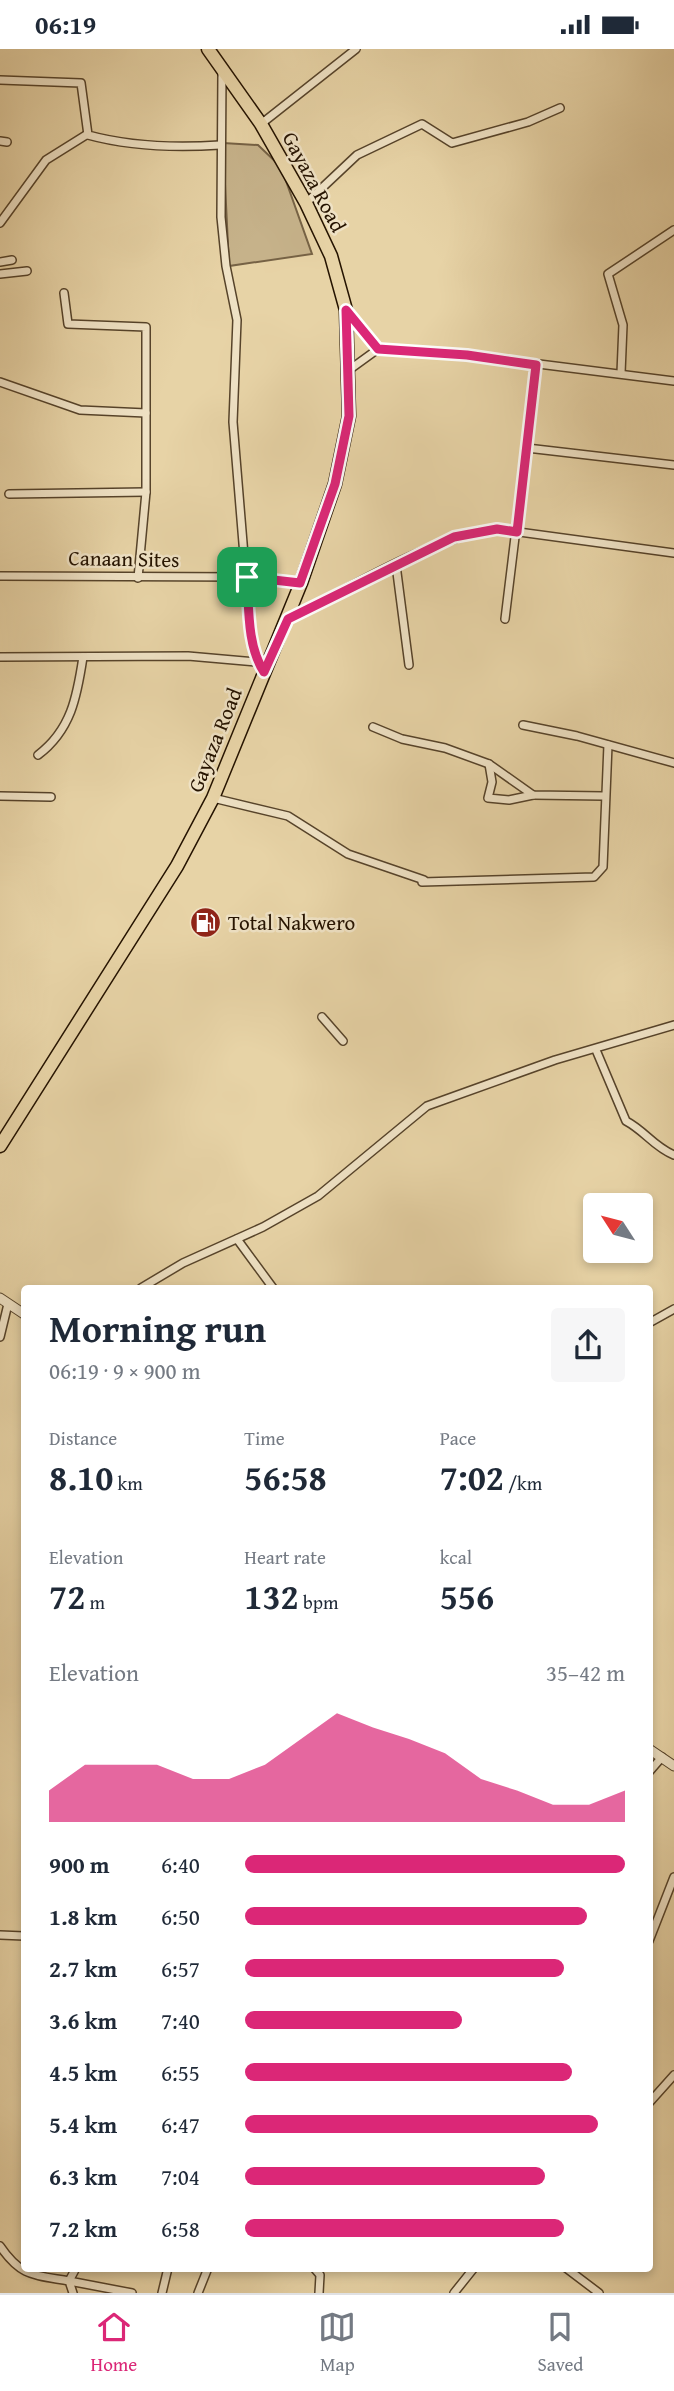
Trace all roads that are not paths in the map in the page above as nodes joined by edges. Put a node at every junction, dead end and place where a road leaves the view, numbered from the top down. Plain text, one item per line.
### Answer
1 (208, 49) edge
2 (356, 49) edge
3 (222, 72) junction
4 (0, 80) edge
5 (560, 109) dead end
6 (261, 124) junction
7 (86, 135) junction
8 (220, 145) junction
9 (306, 203) junction
10 (0, 223) edge
11 (674, 230) edge
12 (12, 260) dead end
13 (0, 262) edge
14 (27, 271) dead end
15 (0, 274) edge
16 (64, 293) dead end
17 (346, 310) junction
18 (378, 349) junction
19 (536, 365) junction
20 (348, 370) junction
21 (621, 373) junction
22 (674, 381) edge
23 (0, 382) edge
24 (146, 412) junction
25 (527, 448) junction
26 (674, 465) edge
27 (145, 492) junction
28 (9, 494) dead end
29 (517, 532) junction
30 (674, 554) edge
31 (396, 565) junction
32 (0, 576) edge
33 (247, 577) junction
34 (138, 578) junction
35 (300, 583) junction
36 (288, 619) junction
37 (505, 619) dead end
38 (0, 657) edge
39 (83, 657) junction
40 (408, 665) dead end
41 (260, 667) junction
42 (523, 725) dead end
43 (373, 727) dead end
44 (608, 745) junction
45 (37, 755) dead end
46 (489, 764) junction
47 (674, 764) edge
48 (533, 795) junction
49 (0, 796) edge
50 (603, 796) junction
51 (51, 797) dead end
52 (213, 798) junction
53 (322, 1017) dead end
54 (674, 1025) edge
55 (343, 1041) dead end
56 (596, 1050) junction
57 (0, 1146) edge
58 (674, 1155) edge
59 (237, 1239) junction
60 (146, 1285) edge
61 (271, 1285) edge
62 (4, 1301) edge
63 (674, 1309) edge
64 (21, 1312) edge
65 (653, 1321) edge
66 (0, 1338) edge
67 (653, 1752) edge
68 (662, 1758) junction
69 (674, 1766) edge
70 (653, 1768) edge
71 (674, 1877) edge
72 (653, 1931) edge
73 (0, 1935) edge
74 (21, 1936) edge
75 (674, 2075) edge
76 (653, 2099) edge
77 (0, 2246) edge
78 (21, 2271) edge
79 (23, 2272) edge
80 (74, 2272) edge
81 (167, 2272) edge
82 (207, 2272) edge
83 (317, 2272) edge
84 (471, 2272) edge
85 (571, 2272) edge
86 (69, 2281) junction
87 (73, 2293) edge
88 (132, 2293) edge
89 (162, 2293) edge
90 (199, 2293) edge
91 (320, 2293) edge
92 (454, 2293) edge
93 (599, 2293) edge

1 - 3 main road, Gayaza Road
2 - 6 street
3 - 6 main road, Gayaza Road
3 - 8 street
4 - 7 street
5 - 9 street
6 - 9 main road, Gayaza Road
7 - 8 street
7 - 10 street
8 - 33 street
9 - 17 main road, Gayaza Road
11 - 21 street
12 - 13 street
14 - 15 street
16 - 24 street
17 - 18 street
17 - 20 main road, Gayaza Road
18 - 19 street
18 - 20 street
19 - 21 street
19 - 25 street
20 - 35 main road, Gayaza Road
21 - 22 street
23 - 24 street
24 - 27 street
25 - 26 street
25 - 29 street
27 - 28 street
27 - 34 street
29 - 30 street
29 - 31 street
29 - 37 street
31 - 36 street
31 - 40 street
32 - 34 street, Canaan Sites
33 - 34 street, Canaan Sites
33 - 35 street, Canaan Sites
33 - 41 street
35 - 36 main road, Gayaza Road
36 - 41 main road, Gayaza Road
38 - 39 street
39 - 41 street
39 - 45 street
41 - 52 main road, Gayaza Road
42 - 44 street
43 - 46 street
44 - 47 street
44 - 50 street
46 - 48 street
46 - 48 street
48 - 50 street
49 - 51 street
50 - 52 street
52 - 57 main road, Gayaza Road
53 - 55 street
54 - 56 street
56 - 58 street
56 - 59 street
59 - 60 street
59 - 61 street
62 - 64 street
62 - 66 street
63 - 65 street
67 - 68 street
68 - 69 street
68 - 70 street
71 - 72 street
73 - 74 street
75 - 76 street
77 - 78 street
79 - 86 street
80 - 86 street
81 - 89 street
82 - 90 street
83 - 91 street
84 - 92 street
85 - 93 street
86 - 87 street
86 - 88 street

